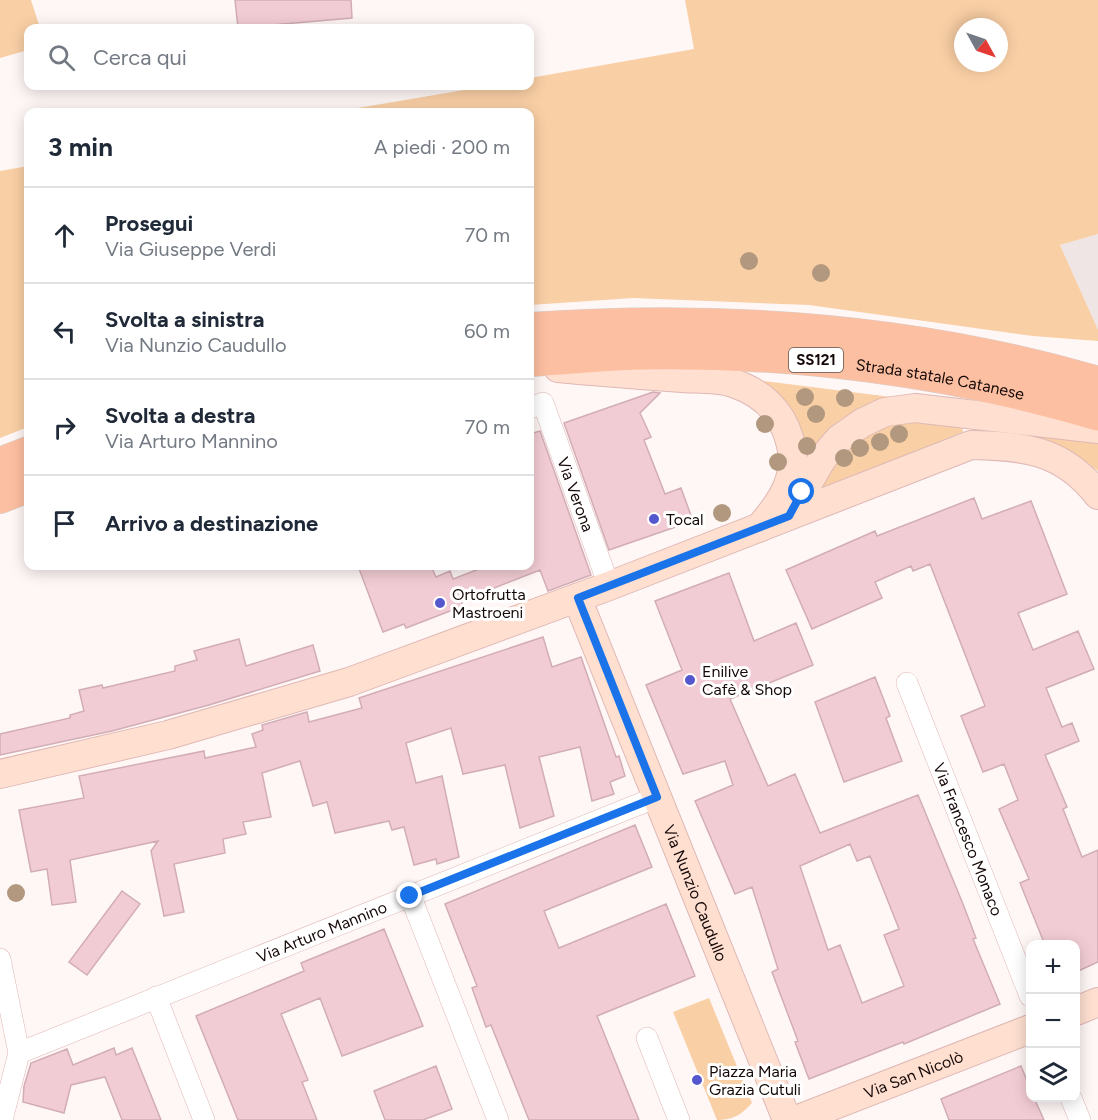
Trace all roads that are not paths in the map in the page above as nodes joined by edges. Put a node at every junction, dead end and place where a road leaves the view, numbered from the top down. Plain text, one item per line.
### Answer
1 (534, 329) edge
2 (534, 360) edge
3 (534, 366) edge
4 (1098, 366) edge
5 (1050, 369) junction
6 (1098, 383) edge
7 (536, 406) edge
8 (1098, 414) edge
9 (1098, 429) edge
10 (24, 455) edge
11 (0, 464) edge
12 (24, 488) edge
13 (1098, 495) edge
14 (0, 497) edge
15 (788, 504) junction
16 (609, 586) junction
17 (578, 598) junction
18 (907, 683) dead end
19 (0, 774) edge
20 (657, 797) junction
21 (410, 896) junction
22 (0, 959) edge
23 (1029, 994) edge
24 (156, 997) junction
25 (1098, 1002) edge
26 (1080, 1009) edge
27 (1026, 1031) edge
28 (647, 1038) dead end
29 (19, 1053) junction
30 (1073, 1102) edge
31 (2, 1120) edge
32 (204, 1120) edge
33 (498, 1120) edge
34 (679, 1120) edge
35 (787, 1120) edge
36 (796, 1120) edge
37 (1080, 1120) edge

1 - 5 main road, Strada statale Catanese / SS121
2 - 8 main road, Strada statale Catanese / SS121
3 - 15 main road
4 - 5 main road
5 - 6 main road, Strada statale Catanese / SS121
7 - 16 street, Via Verona
9 - 15 main road
10 - 11 main road
12 - 14 main road
13 - 15 main road
15 - 16 main road
16 - 17 main road
17 - 19 main road
17 - 20 main road, Via Nunzio Caudullo
18 - 23 street, Via Francesco Monaco
20 - 21 street, Via Arturo Mannino
20 - 35 main road, Via Nunzio Caudullo
21 - 24 street, Via Arturo Mannino
21 - 33 street
22 - 29 street
24 - 29 street, Via Arturo Mannino
24 - 32 street
25 - 26 main road
27 - 36 main road, Via San Nicolò
28 - 34 street
29 - 31 street
30 - 37 street

